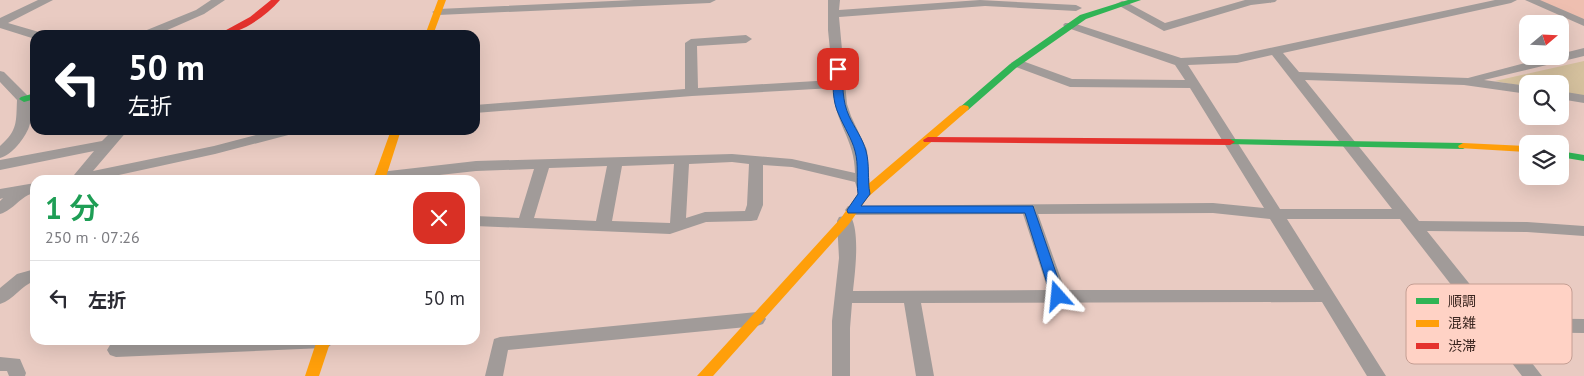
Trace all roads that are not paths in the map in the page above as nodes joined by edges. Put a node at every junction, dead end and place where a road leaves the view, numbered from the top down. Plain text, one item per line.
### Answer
1 (47, 0) edge
2 (219, 0) edge
3 (276, 0) edge
4 (442, 0) edge
5 (710, 0) edge
6 (834, 0) edge
7 (1137, 0) edge
8 (1271, 0) edge
9 (1511, 0) edge
10 (1532, 0) edge
11 (1122, 4) junction
12 (1078, 8) edge
13 (438, 12) junction
14 (833, 14) junction
15 (0, 23) edge
16 (1584, 23) edge
17 (1069, 26) junction
18 (158, 30) edge
19 (231, 30) edge
20 (432, 30) edge
21 (30, 33) edge
22 (746, 39) dead end
23 (1275, 50) junction
24 (1584, 52) edge
25 (1180, 62) junction
26 (1017, 63) junction
27 (1295, 76) junction
28 (3, 81) edge
29 (1464, 81) junction
30 (840, 84) junction
31 (1193, 84) junction
32 (1519, 89) edge
33 (692, 92) junction
34 (1569, 96) edge
35 (30, 98) edge
36 (1584, 99) edge
37 (480, 109) edge
38 (116, 135) edge
39 (272, 135) edge
40 (394, 135) edge
41 (928, 140) junction
42 (1231, 143) junction
43 (1349, 143) junction
44 (107, 144) junction
45 (1519, 148) edge
46 (0, 154) edge
47 (1569, 156) edge
48 (1584, 158) edge
49 (682, 160) junction
50 (756, 160) junction
51 (615, 162) junction
52 (543, 164) junction
53 (0, 165) edge
54 (81, 175) edge
55 (100, 175) edge
56 (381, 175) edge
57 (410, 175) edge
58 (861, 178) junction
59 (29, 189) edge
60 (0, 194) edge
61 (864, 194) junction
62 (1029, 209) junction
63 (0, 210) edge
64 (1274, 214) junction
65 (849, 216) junction
66 (1410, 220) junction
67 (480, 221) edge
68 (525, 223) junction
69 (603, 226) junction
70 (678, 226) junction
71 (1584, 231) edge
72 (30, 276) edge
73 (1460, 284) edge
74 (845, 296) junction
75 (911, 296) junction
76 (1058, 296) junction
77 (1326, 296) junction
78 (0, 298) edge
79 (757, 319) junction
80 (119, 345) edge
81 (232, 345) edge
82 (323, 345) edge
83 (0, 364) edge
84 (1523, 364) edge
85 (17, 373) dead end
86 (312, 376) edge
87 (494, 376) edge
88 (704, 376) edge
89 (841, 376) edge
90 (925, 376) edge
91 (1377, 376) edge
92 (1533, 376) edge

1 - 15 street
2 - 18 street
3 - 19 main road
4 - 13 main road
5 - 13 street
6 - 14 street
7 - 11 main road
8 - 11 street
9 - 23 street
10 - 16 street
11 - 12 main road
12 - 14 street
12 - 17 main road
13 - 20 main road
14 - 30 street
15 - 21 street
17 - 25 street
17 - 26 main road
22 - 33 street
23 - 25 street
23 - 27 street
24 - 29 street
25 - 31 street
26 - 31 street
26 - 41 main road
27 - 29 street
27 - 43 street
28 - 35 street
29 - 32 street
30 - 33 street
30 - 58 street
31 - 42 street
33 - 37 street
34 - 36 street
35 - 46 street
38 - 44 street
39 - 55 street
40 - 56 main road
41 - 42 main road
41 - 61 main road
42 - 43 main road
42 - 64 street
43 - 45 main road
43 - 66 street
44 - 53 street
44 - 54 street
47 - 48 main road
49 - 50 street
49 - 51 street
49 - 70 street
50 - 58 street
50 - 70 street
51 - 52 street
51 - 69 street
52 - 57 street
52 - 68 street
58 - 61 street
59 - 60 street
59 - 63 street
61 - 65 main road
62 - 64 street
62 - 65 street
62 - 76 street
64 - 66 street
64 - 77 street
65 - 74 street
65 - 79 main road
66 - 71 street
66 - 73 street
67 - 68 street
68 - 69 street
69 - 70 street
72 - 78 street
74 - 75 street
74 - 89 street
75 - 76 street
75 - 90 street
76 - 77 street
77 - 91 street
79 - 87 street
79 - 88 main road
80 - 81 street
82 - 86 main road
83 - 85 street
84 - 92 street

